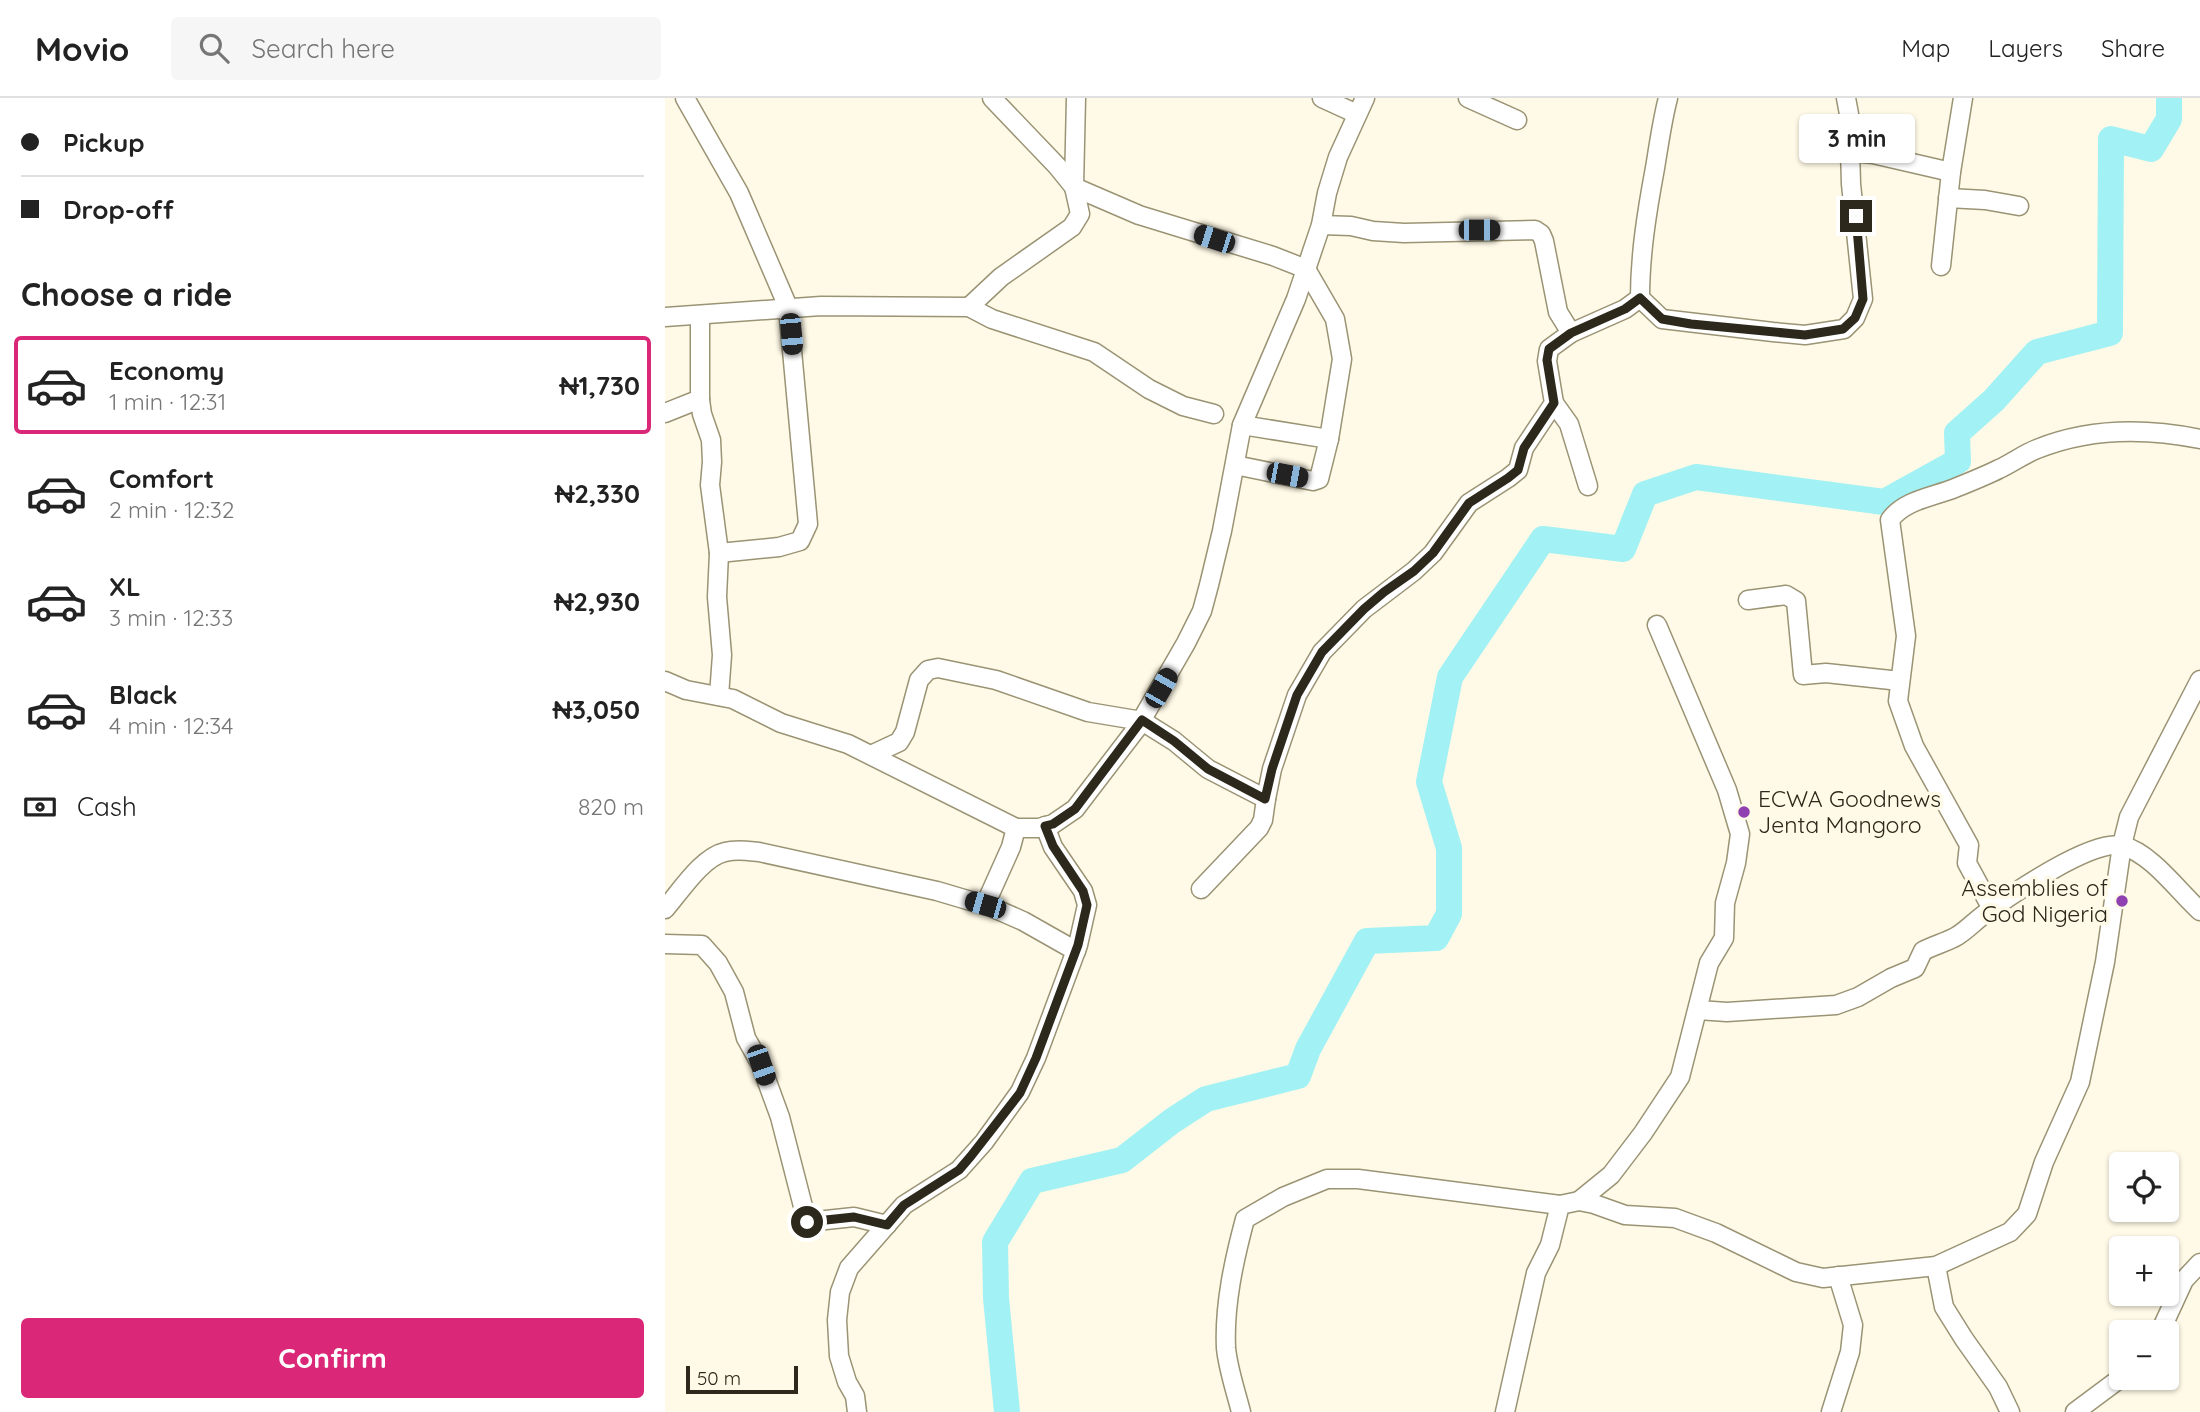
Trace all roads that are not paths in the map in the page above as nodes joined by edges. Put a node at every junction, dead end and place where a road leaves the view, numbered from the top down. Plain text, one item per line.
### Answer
1 (685, 98) edge
2 (992, 98) edge
3 (1076, 98) edge
4 (1322, 98) edge
5 (1468, 98) edge
6 (1668, 98) edge
7 (1846, 98) edge
8 (1963, 98) edge
9 (1361, 106) edge
10 (1517, 120) dead end
11 (1850, 152) junction
12 (1951, 172) junction
13 (1074, 187) junction
14 (1948, 198) junction
15 (2019, 206) dead end
16 (1321, 225) junction
17 (1941, 266) dead end
18 (1306, 269) junction
19 (1640, 298) junction
20 (788, 307) junction
21 (969, 307) junction
22 (700, 316) junction
23 (665, 317) edge
24 (1571, 333) junction
25 (700, 400) junction
26 (1554, 403) junction
27 (665, 413) edge
28 (1214, 414) dead end
29 (1242, 425) junction
30 (1329, 439) junction
31 (2200, 439) edge
32 (1235, 465) junction
33 (1588, 486) dead end
34 (719, 553) junction
35 (1748, 600) dead end
36 (1657, 625) dead end
37 (2200, 680) edge
38 (665, 681) edge
39 (1900, 681) junction
40 (719, 696) junction
41 (1142, 720) junction
42 (870, 755) junction
43 (1265, 799) junction
44 (1045, 826) junction
45 (1016, 828) junction
46 (2122, 845) junction
47 (1201, 889) dead end
48 (985, 905) junction
49 (665, 909) edge
50 (1992, 909) junction
51 (2200, 911) edge
52 (665, 944) edge
53 (1076, 951) junction
54 (1698, 1010) junction
55 (1579, 1201) junction
56 (1560, 1205) junction
57 (887, 1225) junction
58 (2200, 1263) edge
59 (1936, 1266) junction
60 (1838, 1276) junction
61 (2166, 1320) edge
62 (2109, 1387) edge
63 (857, 1412) edge
64 (1241, 1412) edge
65 (1505, 1412) edge
66 (1831, 1412) edge
67 (2010, 1412) edge
68 (2075, 1412) edge

1 - 20 street
2 - 13 street
3 - 13 street
4 - 9 street
5 - 10 street
6 - 19 street
7 - 11 street
8 - 12 street
9 - 16 street
11 - 12 street
11 - 19 street
12 - 14 street
13 - 18 street
13 - 21 street
14 - 15 street
14 - 17 street
16 - 18 street
16 - 24 street
18 - 29 street
18 - 30 street
19 - 24 street
20 - 21 street
20 - 22 street
20 - 34 street
21 - 28 street
22 - 23 street
22 - 25 street
24 - 26 street
25 - 27 street
25 - 34 street
26 - 33 street
26 - 43 street
29 - 30 street
29 - 32 street
30 - 32 street
31 - 39 street
32 - 41 street
34 - 40 street
35 - 39 street
36 - 54 street
37 - 46 street
38 - 40 street
39 - 50 street
40 - 42 street
41 - 42 street
41 - 43 street
41 - 44 street
42 - 45 street
43 - 47 street
44 - 45 street
44 - 53 street
45 - 48 street
46 - 50 street
46 - 51 street
46 - 59 street
48 - 49 street
48 - 53 street
50 - 54 street
52 - 57 street
53 - 57 street
54 - 55 street
55 - 56 street
55 - 60 street
56 - 64 street
56 - 65 street
57 - 63 street
58 - 61 street
59 - 60 street
59 - 67 street
60 - 66 street
62 - 68 street

